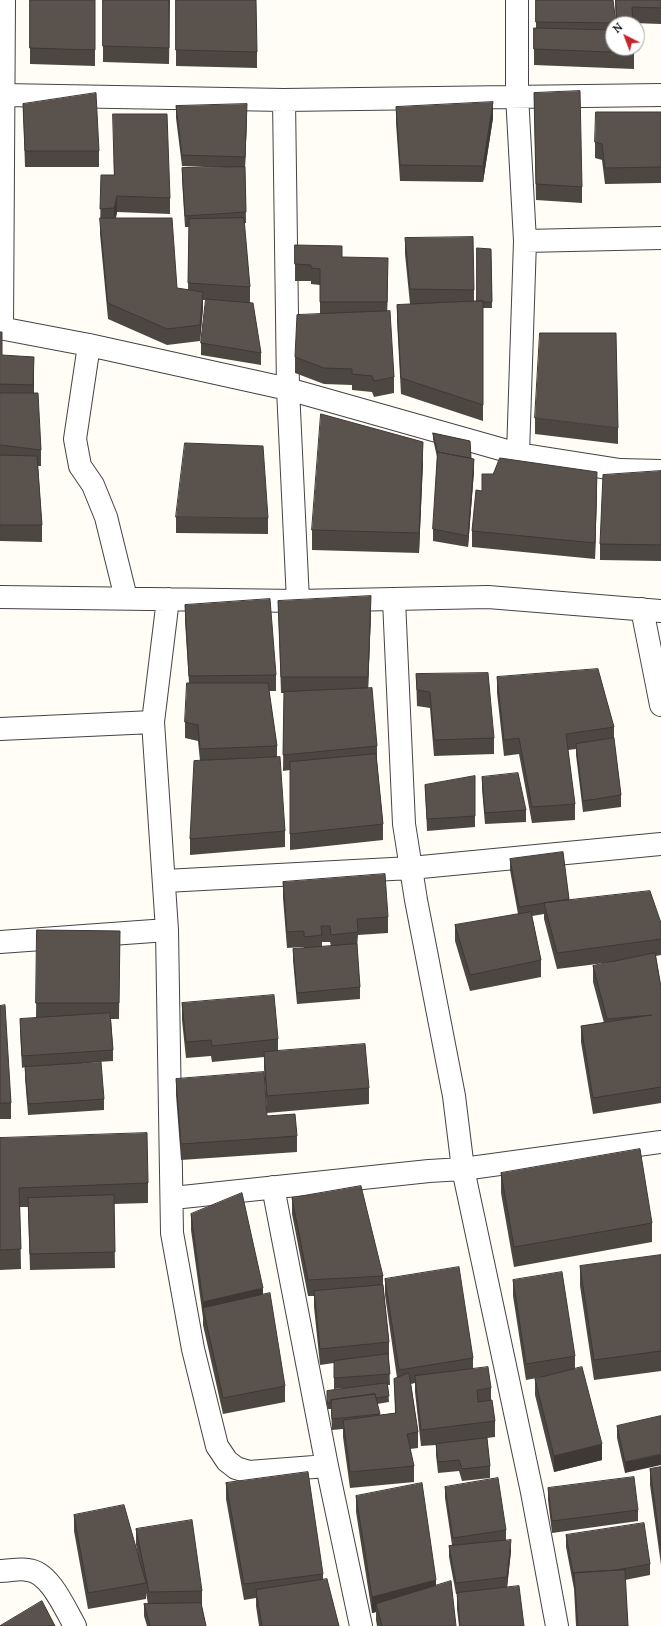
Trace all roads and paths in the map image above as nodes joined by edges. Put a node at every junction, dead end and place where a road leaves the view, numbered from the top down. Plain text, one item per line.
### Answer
1 (4, 0) edge
2 (517, 0) edge
3 (3, 95) junction
4 (517, 95) junction
5 (661, 95) edge
6 (284, 100) junction
7 (661, 238) edge
8 (525, 241) junction
9 (1, 328) edge
10 (89, 345) junction
11 (288, 389) junction
12 (518, 454) junction
13 (661, 471) edge
14 (0, 597) edge
15 (126, 598) junction
16 (168, 599) junction
17 (394, 600) junction
18 (298, 601) junction
19 (652, 610) edge
20 (661, 705) edge
21 (153, 722) junction
22 (0, 729) edge
23 (661, 844) edge
24 (411, 868) junction
25 (165, 881) junction
26 (167, 930) junction
27 (0, 942) edge
28 (661, 1142) edge
29 (463, 1169) junction
30 (273, 1187) junction
31 (173, 1198) junction
32 (327, 1466) junction
33 (0, 1571) edge
34 (75, 1626) edge
35 (361, 1626) edge
36 (557, 1626) edge

1 - 3 street
2 - 4 street
3 - 6 street
3 - 9 street
4 - 5 street
4 - 6 street
4 - 8 street
6 - 11 street
7 - 8 street
8 - 12 street
9 - 10 street
10 - 11 street
10 - 15 street
11 - 12 street
11 - 18 street
12 - 13 street
14 - 15 street
15 - 16 street
16 - 18 street
16 - 21 street
17 - 18 street
17 - 19 street
17 - 24 street
19 - 20 street
21 - 22 street
21 - 25 street
23 - 24 street
24 - 25 street
24 - 29 street
25 - 26 street
26 - 27 street
26 - 31 street
28 - 29 street
29 - 30 street
29 - 36 street
30 - 31 street
30 - 32 street
31 - 32 street
32 - 35 street
33 - 34 street

